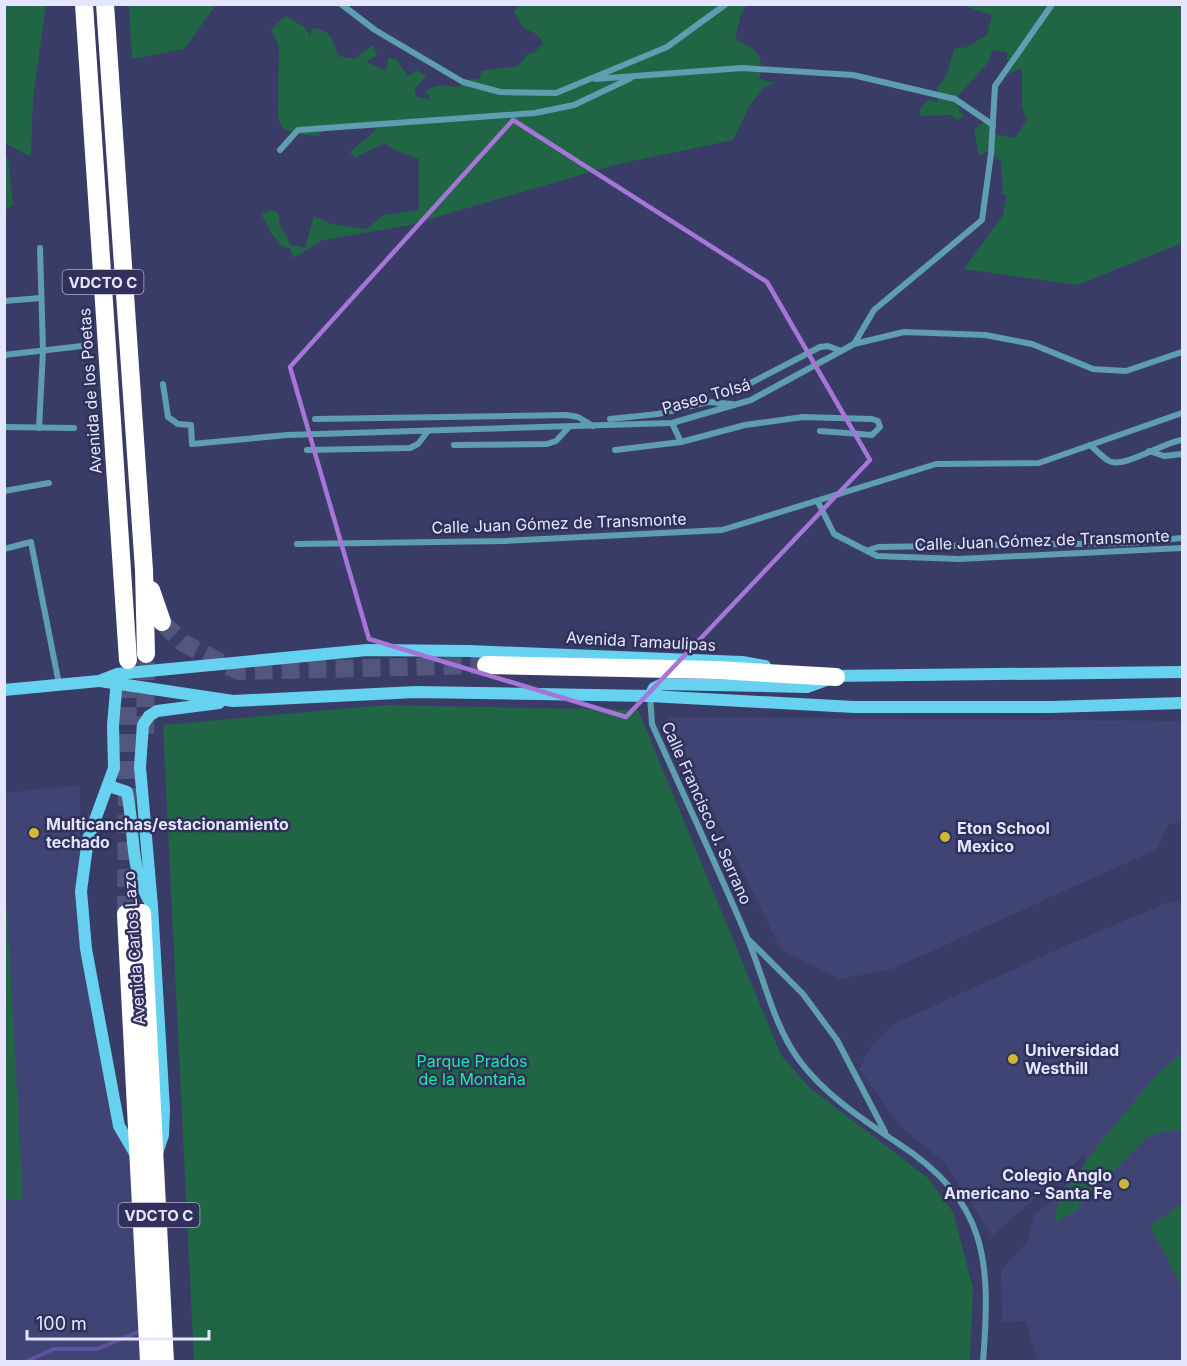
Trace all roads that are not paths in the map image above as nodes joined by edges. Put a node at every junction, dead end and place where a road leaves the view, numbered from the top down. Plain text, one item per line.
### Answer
1 (84, 4) edge
2 (105, 4) edge
3 (341, 4) edge
4 (726, 4) edge
5 (1051, 6) edge
6 (637, 75) junction
7 (588, 79) junction
8 (993, 124) junction
9 (280, 150) dead end
10 (40, 248) dead end
11 (41, 298) junction
12 (4, 300) edge
13 (854, 344) junction
14 (82, 346) dead end
15 (43, 351) junction
16 (841, 351) junction
17 (1182, 352) edge
18 (4, 355) edge
19 (163, 384) dead end
20 (739, 389) dead end
21 (736, 404) junction
22 (1182, 413) edge
23 (315, 419) dead end
24 (610, 419) dead end
25 (672, 423) junction
26 (594, 426) junction
27 (4, 427) edge
28 (569, 427) junction
29 (39, 428) junction
30 (74, 429) dead end
31 (820, 431) dead end
32 (428, 432) junction
33 (1182, 441) edge
34 (681, 442) junction
35 (454, 445) dead end
36 (1090, 445) junction
37 (307, 450) dead end
38 (615, 450) dead end
39 (1148, 451) junction
40 (1182, 454) edge
41 (49, 483) dead end
42 (4, 491) edge
43 (818, 502) junction
44 (1182, 538) edge
45 (297, 544) dead end
46 (914, 547) junction
47 (1182, 548) edge
48 (4, 549) edge
49 (869, 550) junction
50 (121, 559) joint
51 (914, 560) junction
52 (144, 570) junction
53 (162, 622) tunnel mouth
54 (146, 654) tunnel mouth
55 (486, 665) tunnel mouth
56 (1182, 672) edge
57 (120, 673) junction
58 (836, 677) junction
59 (60, 685) junction
60 (4, 690) edge
61 (650, 696) junction
62 (233, 701) junction
63 (1182, 703) edge
64 (110, 786) junction
65 (140, 911) junction
66 (747, 938) junction
67 (886, 1135) junction
68 (147, 1158) junction
69 (149, 1362) edge
70 (165, 1362) edge
71 (983, 1362) edge

1 - 50 highway, Avenida de los Poetas / VDCTO C
2 - 52 highway, VDCTO C
3 - 7 street
4 - 7 street
5 - 8 street
6 - 7 street
6 - 8 street
6 - 9 street
8 - 13 street
10 - 11 street
11 - 12 street
11 - 15 street
13 - 16 street, Paseo Tolsá
13 - 17 street, Paseo Tolsá
14 - 15 street
15 - 18 street
15 - 29 street
16 - 20 street
16 - 21 street, Paseo Tolsá
19 - 32 street, Paseo Tolsá
21 - 24 street
21 - 25 street, Paseo Tolsá
22 - 36 street, Calle Juan Gómez de Transmonte
23 - 26 street
25 - 26 street, Paseo Tolsá
25 - 34 street
26 - 28 street, Paseo Tolsá
27 - 29 street
28 - 32 street, Paseo Tolsá
28 - 35 street
29 - 30 street
31 - 34 street
32 - 37 street
33 - 39 street
34 - 38 street
36 - 39 street
36 - 43 street, Calle Juan Gómez de Transmonte
39 - 40 street
41 - 42 street
43 - 45 street, Calle Juan Gómez de Transmonte
43 - 49 street, Calle Juan Gómez de Transmonte
44 - 46 street, Calle Juan Gómez de Transmonte
46 - 49 street, Calle Juan Gómez de Transmonte
46 - 51 street
47 - 51 street, Calle Juan Gómez de Transmonte
48 - 59 street
49 - 51 street, Calle Juan Gómez de Transmonte
50 - 57 highway, Avenida Carlos Lazo / VDCTO C
52 - 53 highway
52 - 54 highway, VDCTO C
55 - 58 highway
56 - 58 street, Avenida Tamaulipas
57 - 58 street, Avenida Tamaulipas
57 - 59 street, Avenida Tamaulipas
57 - 62 street, Avenida Tamaulipas
57 - 64 street, Avenida Carlos Lazo
58 - 61 street
59 - 60 street, Avenida Tamaulipas
61 - 62 street, Avenida Tamaulipas
61 - 63 street, Avenida Tamaulipas
61 - 66 street, Calle Francisco J. Serrano
62 - 65 street, Avenida Carlos Lazo
64 - 65 street
64 - 68 street, Avenida Carlos Lazo
65 - 68 highway, Avenida Carlos Lazo / VDCTO C
65 - 68 street, Avenida Carlos Lazo
66 - 67 street, Calle Francisco J. Serrano
66 - 67 street, Calle Francisco J. Serrano
67 - 71 street, Calle Francisco J. Serrano
68 - 69 highway, Avenida Carlos Lazo / VDCTO C
68 - 70 highway, Avenida Carlos Lazo / VDCTO C

